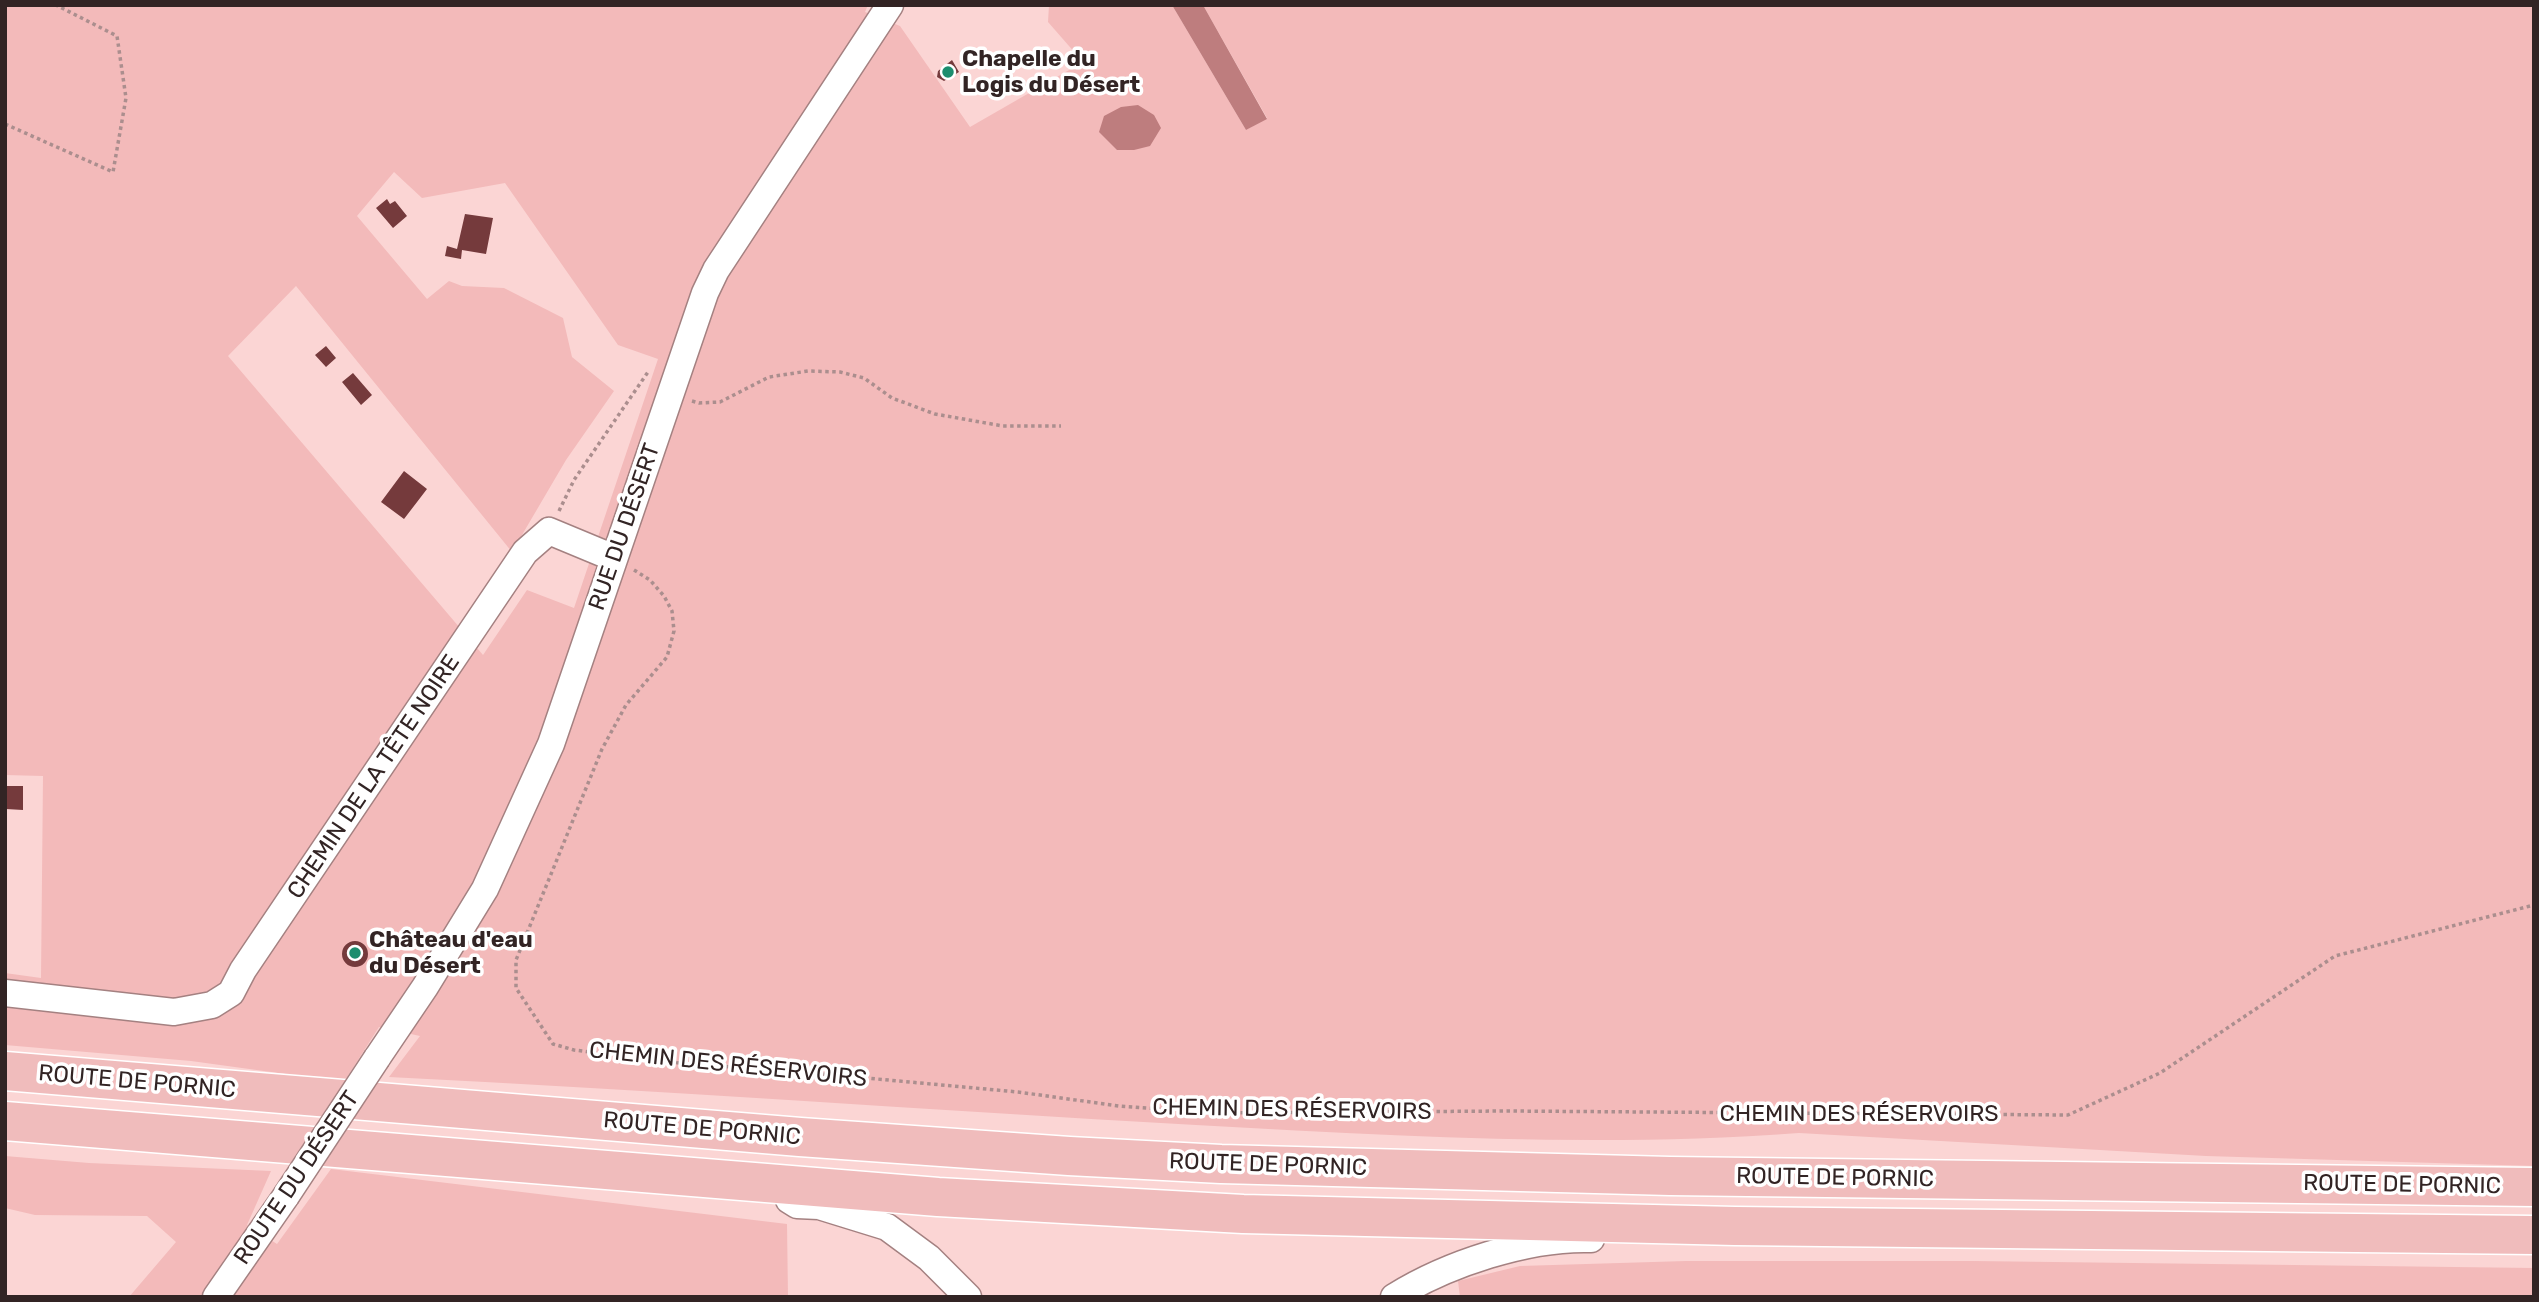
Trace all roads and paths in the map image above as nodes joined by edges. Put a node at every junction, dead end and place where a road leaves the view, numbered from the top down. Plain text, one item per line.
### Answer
1 (57, 5) edge
2 (890, 5) edge
3 (5, 124) edge
4 (648, 372) dead end
5 (670, 394) junction
6 (1061, 426) dead end
7 (549, 531) junction
8 (614, 558) junction
9 (2534, 905) edge
10 (5, 993) edge
11 (377, 1058) joint
12 (5, 1071) edge
13 (5, 1121) edge
14 (760, 1183) junction
15 (2534, 1187) edge
16 (1735, 1226) junction
17 (2534, 1236) edge
18 (216, 1297) edge
19 (968, 1297) edge
20 (1394, 1297) edge

1 - 3 path
2 - 5 street, RUE DU DÉSERT
4 - 7 path
5 - 6 path
5 - 8 street, RUE DU DÉSERT
7 - 8 street
7 - 10 street, CHEMIN DE LA TÊTE NOIRE
8 - 9 path, CHEMIN DES RÉSERVOIRS
8 - 11 street, RUE DU DÉSERT
11 - 18 street, ROUTE DU DÉSERT, bridge
12 - 15 highway, ROUTE DE PORNIC
13 - 14 highway
14 - 16 highway
14 - 19 street
16 - 17 highway
16 - 20 street

